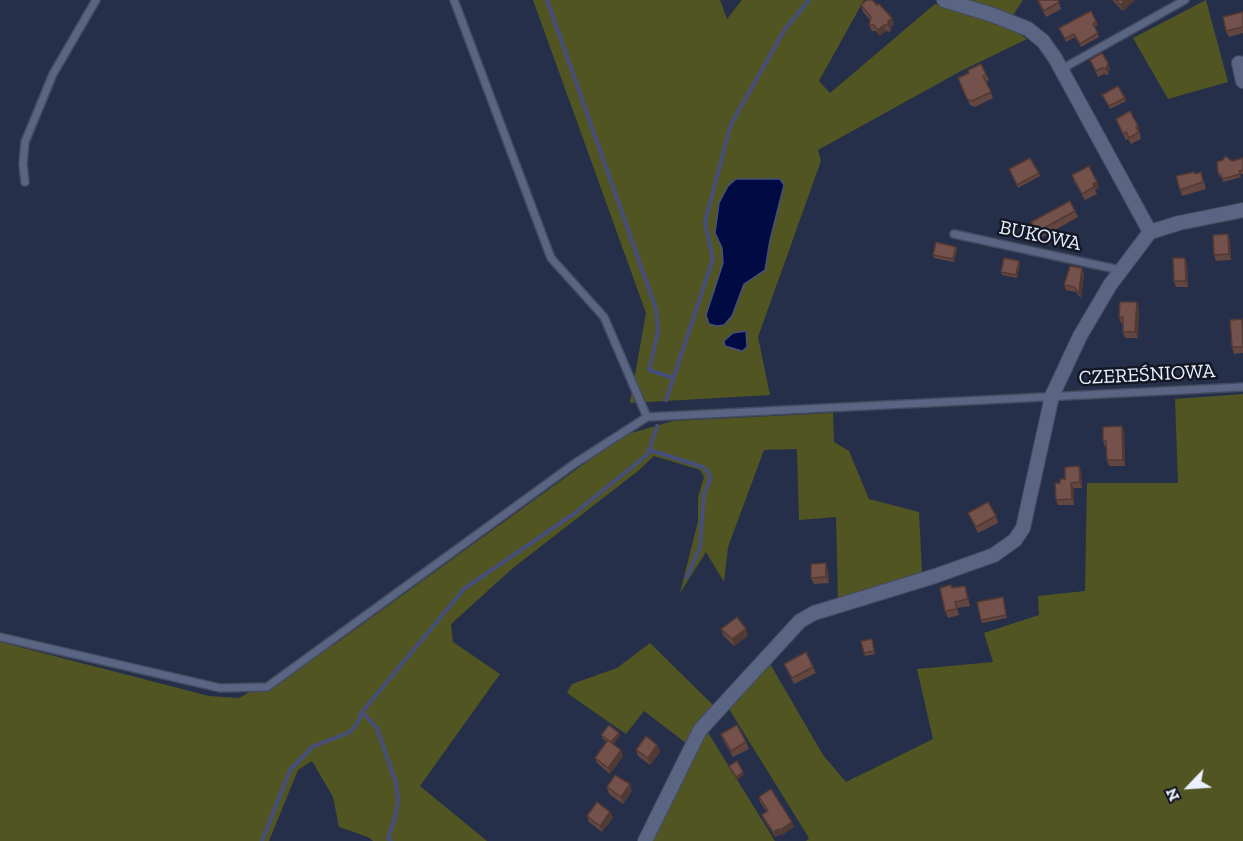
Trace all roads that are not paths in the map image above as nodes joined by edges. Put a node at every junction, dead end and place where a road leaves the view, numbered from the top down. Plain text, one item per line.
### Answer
1 (96, 0) edge
2 (454, 0) edge
3 (944, 0) edge
4 (1185, 0) edge
5 (1239, 63) dead end
6 (1060, 70) junction
7 (1243, 81) edge
8 (25, 182) dead end
9 (1243, 210) edge
10 (1150, 232) junction
11 (954, 234) dead end
12 (1120, 270) junction
13 (1243, 387) edge
14 (1052, 396) junction
15 (647, 417) junction
16 (0, 637) edge
17 (645, 841) edge

1 - 8 lane
2 - 15 lane
3 - 6 street
4 - 6 lane
5 - 7 street
6 - 10 street
9 - 10 street
10 - 12 street
11 - 12 lane, BUKOWA
12 - 14 street
13 - 14 lane, CZEREŚNIOWA
14 - 15 lane, CZEREŚNIOWA
14 - 17 street
15 - 16 lane

